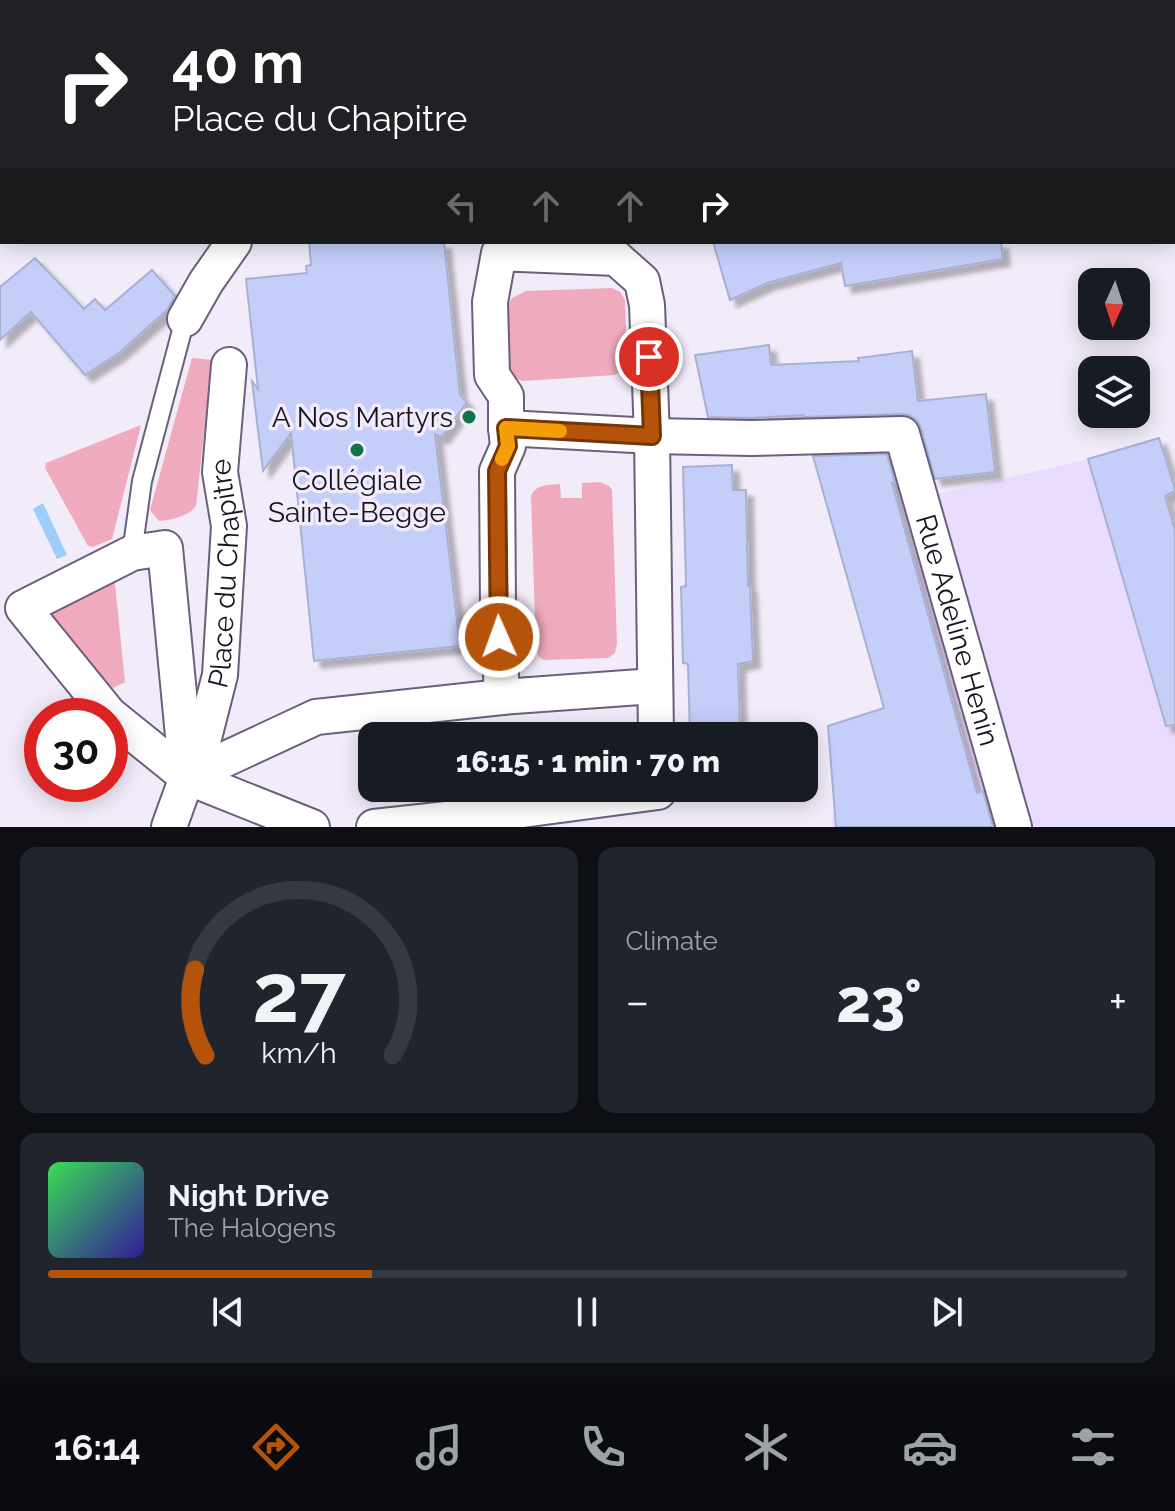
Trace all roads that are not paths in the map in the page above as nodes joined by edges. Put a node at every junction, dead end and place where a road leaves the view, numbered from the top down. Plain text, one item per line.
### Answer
1 (233, 244) edge
2 (621, 250) edge
3 (185, 319) joint
4 (229, 365) dead end
5 (506, 428) junction
6 (652, 436) junction
7 (132, 553) junction
8 (654, 686) junction
9 (502, 697) junction
10 (655, 722) edge
11 (187, 777) junction
12 (582, 802) edge
13 (169, 827) edge
14 (312, 827) edge
15 (374, 827) edge
16 (1014, 827) edge

1 - 3 street
2 - 5 street
2 - 6 street
3 - 7 lane
4 - 11 street, Place du Chapitre
5 - 6 street
5 - 9 street
6 - 8 street
6 - 16 street, Rue Adeline Henin
7 - 11 street, Place du Chapitre
7 - 11 street, Place du Chapitre
8 - 9 street
8 - 10 street
9 - 11 street
11 - 13 street
11 - 14 street, Place du Chapitre
12 - 15 street

